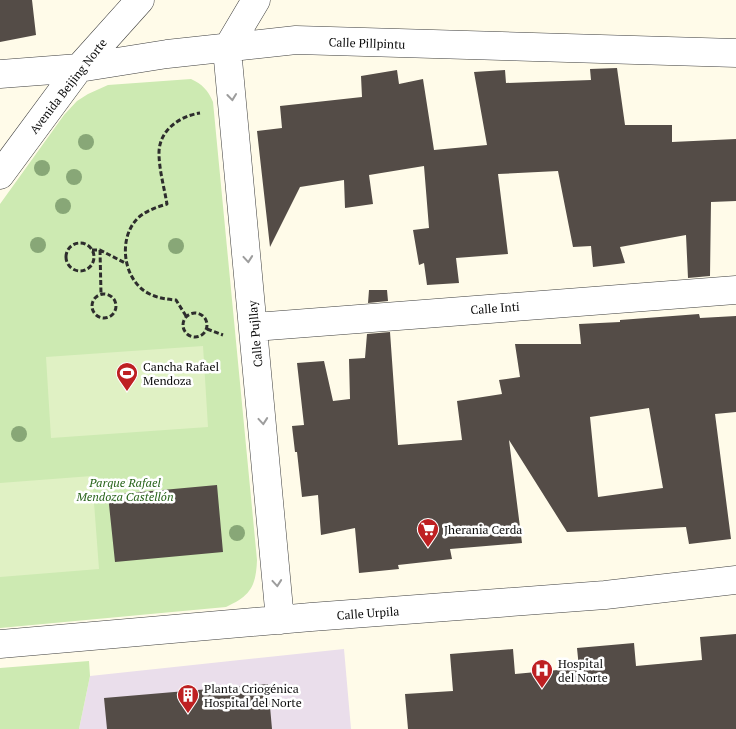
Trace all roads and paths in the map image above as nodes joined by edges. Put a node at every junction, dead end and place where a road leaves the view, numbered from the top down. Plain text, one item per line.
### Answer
1 (140, 0) edge
2 (256, 0) edge
3 (227, 49) junction
4 (736, 54) edge
5 (79, 68) junction
6 (0, 74) edge
7 (233, 108) junction
8 (0, 175) edge
9 (92, 250) junction
10 (100, 250) junction
11 (127, 264) junction
12 (736, 290) edge
13 (101, 294) junction
14 (186, 316) junction
15 (254, 327) junction
16 (736, 580) edge
17 (280, 620) junction
18 (0, 644) edge

1 - 5 street, Avenida Beijing Norte
2 - 3 street
3 - 4 street, Calle Pillpintu
3 - 5 street, Calle Pillpintu
3 -> 7 street, Calle Pujllay
5 - 6 street, Calle Pillpintu
5 - 8 street, Avenida Beijing Norte
7 - 11 path
7 -> 15 street, Calle Pujllay
9 - 9 path
9 - 10 path
10 - 11 path
10 - 13 path
11 - 14 path
12 - 15 street, Calle Inti
13 - 13 path
14 - 14 path
15 -> 17 street, Calle Pujllay
16 - 17 street, Calle Urpila
17 - 18 street, Calle Urpila

